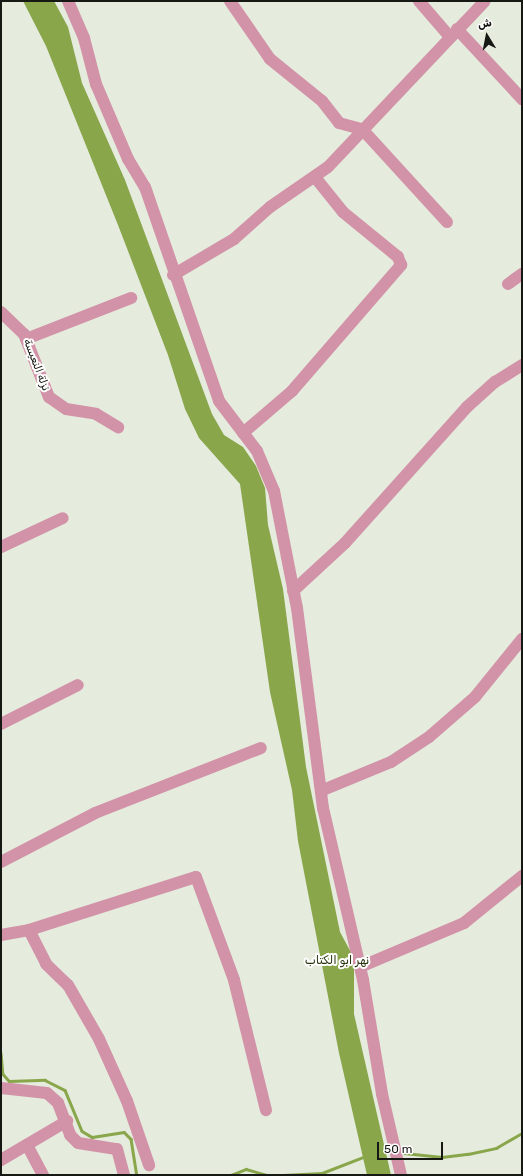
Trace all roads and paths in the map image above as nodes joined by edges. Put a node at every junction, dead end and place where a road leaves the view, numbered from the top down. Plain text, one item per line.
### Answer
1 (68, 1) edge
2 (230, 1) edge
3 (419, 1) edge
4 (485, 1) edge
5 (454, 33) junction
6 (522, 99) edge
7 (362, 129) junction
8 (315, 176) junction
9 (447, 222) dead end
10 (522, 274) edge
11 (173, 275) junction
12 (508, 284) dead end
13 (131, 298) dead end
14 (1, 312) edge
15 (26, 339) junction
16 (522, 366) edge
17 (118, 427) dead end
18 (243, 433) junction
19 (63, 518) dead end
20 (1, 547) edge
21 (293, 591) junction
22 (522, 639) edge
23 (78, 685) dead end
24 (1, 724) edge
25 (261, 748) dead end
26 (323, 790) junction
27 (1, 862) edge
28 (522, 876) edge
29 (29, 930) junction
30 (1, 935) edge
31 (360, 967) junction
32 (1, 1088) edge
33 (266, 1110) dead end
34 (67, 1121) junction
35 (27, 1145) junction
36 (1, 1160) edge
37 (149, 1165) dead end
38 (43, 1175) edge
39 (124, 1175) edge
40 (401, 1175) edge

1 - 11 street
2 - 7 street
3 - 5 street
4 - 5 street
5 - 6 street
5 - 7 street
7 - 8 street
7 - 9 street
8 - 11 street
8 - 18 street
10 - 12 street
11 - 18 street
13 - 15 street
14 - 15 street, نزلة النعيسة
15 - 17 street, نزلة النعيسة
16 - 21 street
18 - 21 street
19 - 20 street
21 - 26 street
22 - 26 street
23 - 24 street
25 - 27 street
26 - 31 street
28 - 31 street
29 - 30 street
29 - 33 street
29 - 37 street
31 - 40 street
32 - 34 street
34 - 35 street
34 - 39 street
35 - 36 street
35 - 38 street

